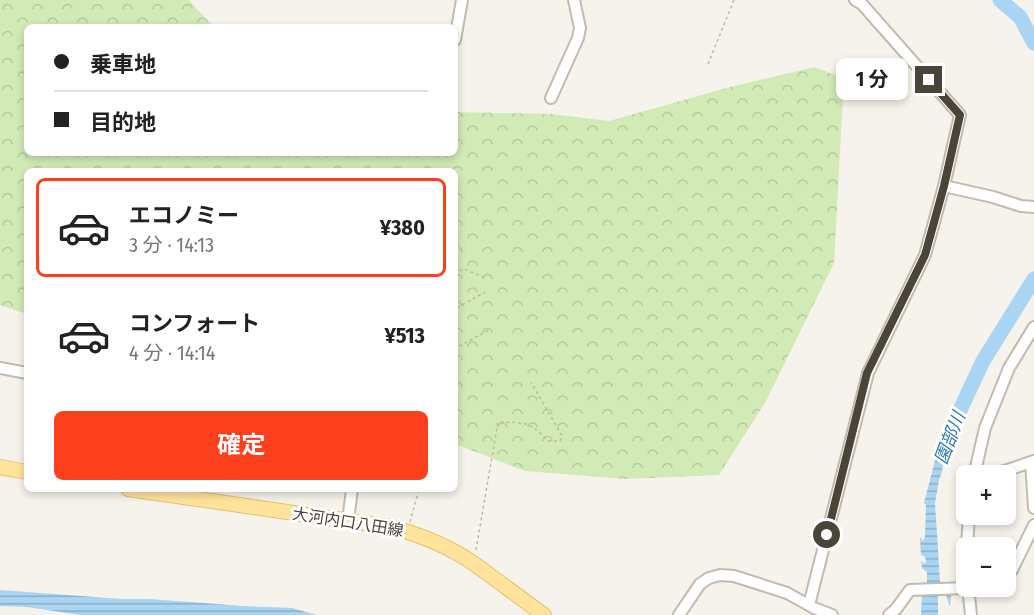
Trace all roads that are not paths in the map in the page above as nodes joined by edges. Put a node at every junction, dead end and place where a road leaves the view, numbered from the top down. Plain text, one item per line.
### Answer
1 (462, 0) edge
2 (574, 0) edge
3 (855, 0) edge
4 (458, 24) edge
5 (551, 98) dead end
6 (944, 186) junction
7 (1033, 206) edge
8 (1034, 327) edge
9 (1, 371) edge
10 (24, 374) edge
11 (1033, 462) edge
12 (977, 465) edge
13 (0, 467) edge
14 (1016, 468) edge
15 (24, 471) edge
16 (149, 492) edge
17 (352, 492) edge
18 (1034, 508) edge
19 (348, 521) junction
20 (1034, 525) edge
21 (1016, 562) edge
22 (956, 588) edge
23 (968, 597) edge
24 (809, 605) junction
25 (544, 615) edge
26 (679, 615) edge
27 (832, 615) edge
28 (889, 615) edge
29 (971, 615) edge

1 - 4 street
2 - 5 street
3 - 6 street
6 - 7 street
6 - 24 street
8 - 12 street
9 - 10 street
11 - 14 street
11 - 18 street
13 - 15 main road
16 - 19 main road, 大河内口八田線
17 - 19 street
19 - 25 main road, 大河内口八田線
20 - 21 street
22 - 28 street
23 - 29 street
24 - 26 street
24 - 27 street

